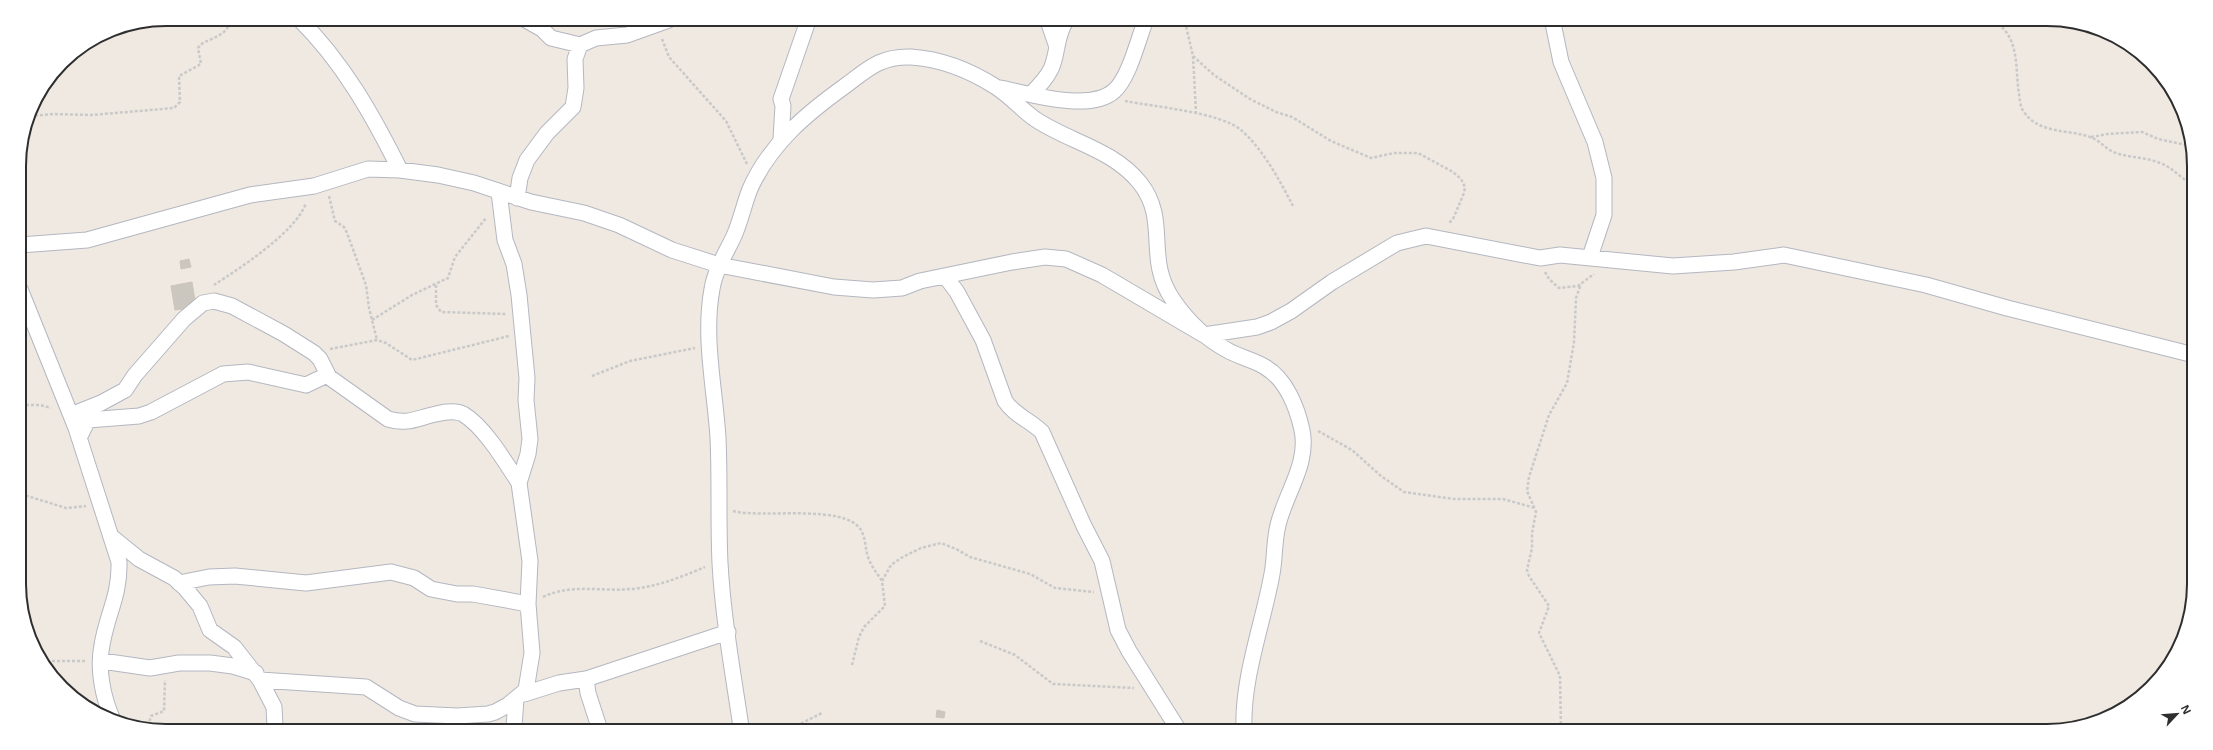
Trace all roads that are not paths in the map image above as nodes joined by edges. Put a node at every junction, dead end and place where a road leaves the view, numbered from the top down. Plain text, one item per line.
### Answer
1 (306, 26) edge
2 (536, 26) edge
3 (653, 26) edge
4 (806, 26) edge
5 (1050, 26) edge
6 (1062, 26) edge
7 (1144, 26) edge
8 (1554, 26) edge
9 (580, 45) junction
10 (1057, 47) junction
11 (997, 87) junction
12 (1031, 94) junction
13 (781, 139) junction
14 (400, 170) junction
15 (500, 196) junction
16 (517, 198) junction
17 (26, 245) edge
18 (1590, 257) junction
19 (719, 265) junction
20 (945, 276) junction
21 (26, 304) edge
22 (1204, 335) junction
23 (2187, 353) edge
24 (327, 375) junction
25 (71, 415) junction
26 (79, 438) junction
27 (519, 483) junction
28 (112, 537) junction
29 (180, 583) junction
30 (528, 604) junction
31 (728, 632) junction
32 (102, 661) junction
33 (258, 676) junction
34 (586, 680) junction
35 (520, 696) junction
36 (109, 712) edge
37 (462, 721) edge
38 (276, 724) edge
39 (515, 724) edge
40 (598, 724) edge
41 (740, 724) edge
42 (1175, 724) edge
43 (1244, 724) edge

1 - 14 street
2 - 9 street
3 - 9 street
4 - 13 street
5 - 10 street
6 - 10 street
7 - 12 street
8 - 18 street
9 - 16 street
10 - 12 street
11 - 12 street
11 - 13 street
11 - 22 street
13 - 19 street
14 - 15 street
14 - 17 street
15 - 16 street
15 - 27 street
16 - 19 street
18 - 22 street
18 - 23 street
19 - 20 street
19 - 31 street
20 - 22 street
20 - 42 street
21 - 25 street
22 - 43 street
24 - 25 street
24 - 26 street
24 - 27 street
25 - 26 street
26 - 28 street
27 - 30 street
28 - 29 street
28 - 32 street
29 - 30 street
29 - 33 street
30 - 35 street
31 - 34 street
31 - 41 street
32 - 33 street
32 - 36 street
33 - 37 street
33 - 38 street
34 - 35 street
34 - 40 street
35 - 37 street
35 - 39 street

